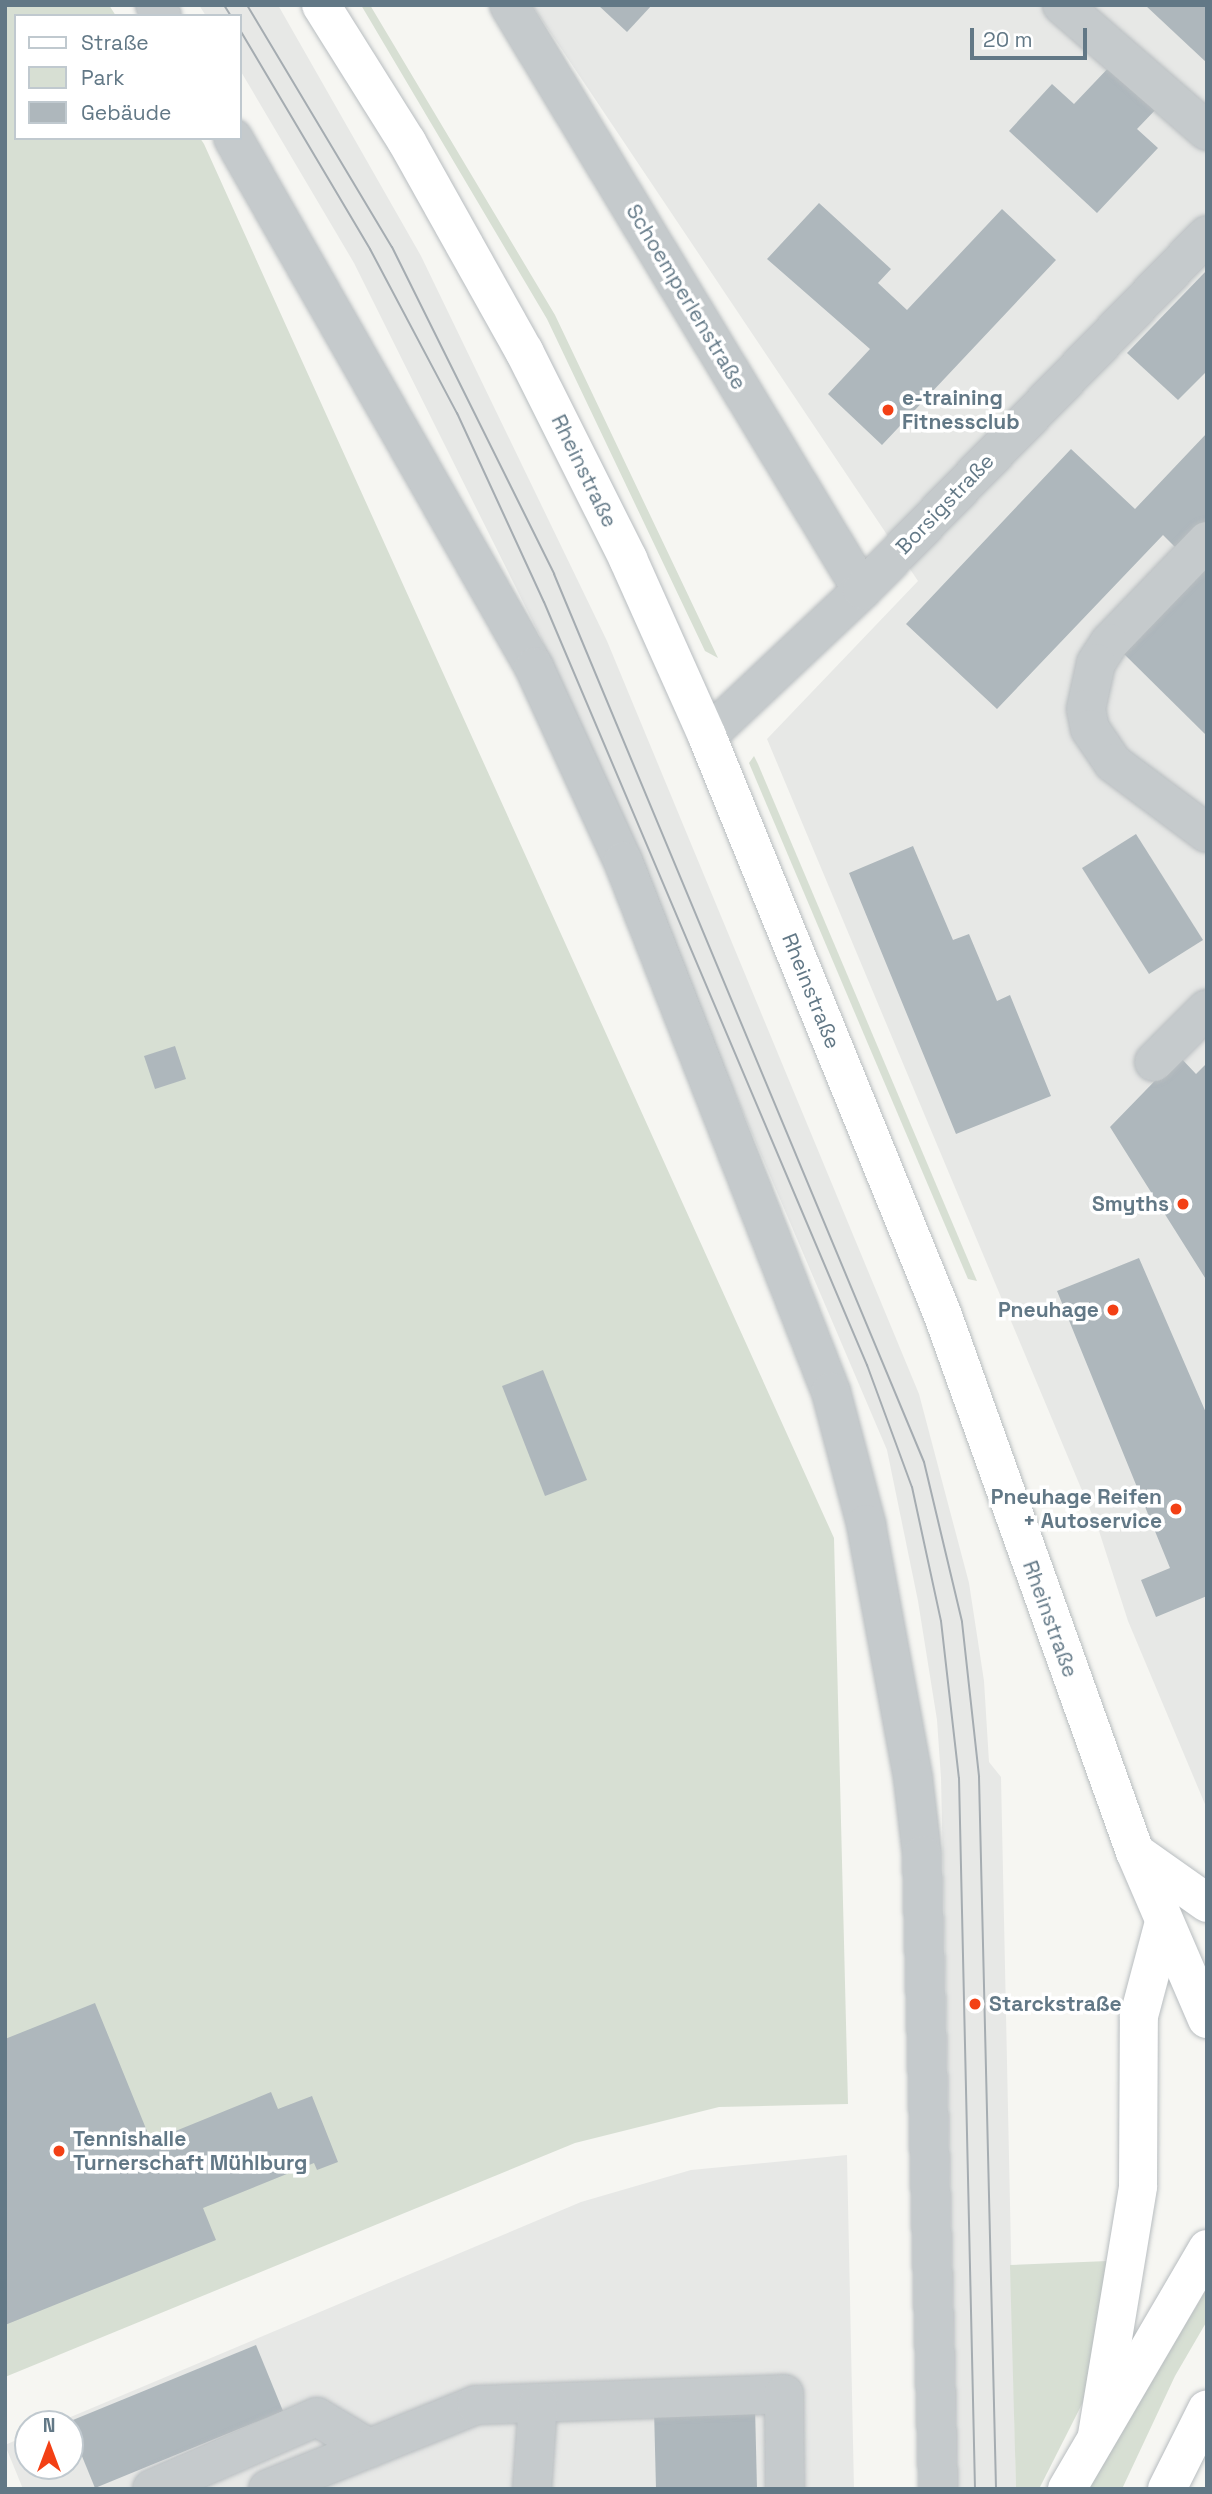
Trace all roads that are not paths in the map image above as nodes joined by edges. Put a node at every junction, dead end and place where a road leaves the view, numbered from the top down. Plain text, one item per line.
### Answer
1 (321, 5) edge
2 (1062, 5) edge
3 (524, 12) edge
4 (1207, 131) edge
5 (234, 140) edge
6 (1207, 235) edge
7 (1207, 541) edge
8 (862, 590) junction
9 (707, 736) junction
10 (1207, 833) edge
11 (1207, 1009) edge
12 (1154, 1062) dead end
13 (1135, 1852) junction
14 (1207, 1903) edge
15 (1164, 1922) junction
16 (1207, 2019) edge
17 (1207, 2249) edge
18 (538, 2403) junction
19 (1207, 2409) edge
20 (1097, 2435) junction
21 (1207, 2444) edge
22 (369, 2448) junction
23 (1168, 2486) edge
24 (152, 2489) edge
25 (268, 2489) edge
26 (531, 2489) edge
27 (785, 2489) edge
28 (938, 2489) edge
29 (1067, 2489) edge

1 - 9 main road, Rheinstraße
2 - 4 street
3 - 8 street, Schoemperlenstraße
5 - 28 street
6 - 8 street, Borsigstraße
7 - 10 street
8 - 9 street, Borsigstraße
9 - 13 main road, Rheinstraße
11 - 12 street
13 - 14 main road
13 - 15 main road, Rheinstraße
15 - 16 main road, Rheinstraße
15 - 20 main road
17 - 20 main road
18 - 22 street
18 - 26 street
18 - 27 street
19 - 23 main road
20 - 29 main road
21 - 23 street
22 - 24 street
22 - 25 street

